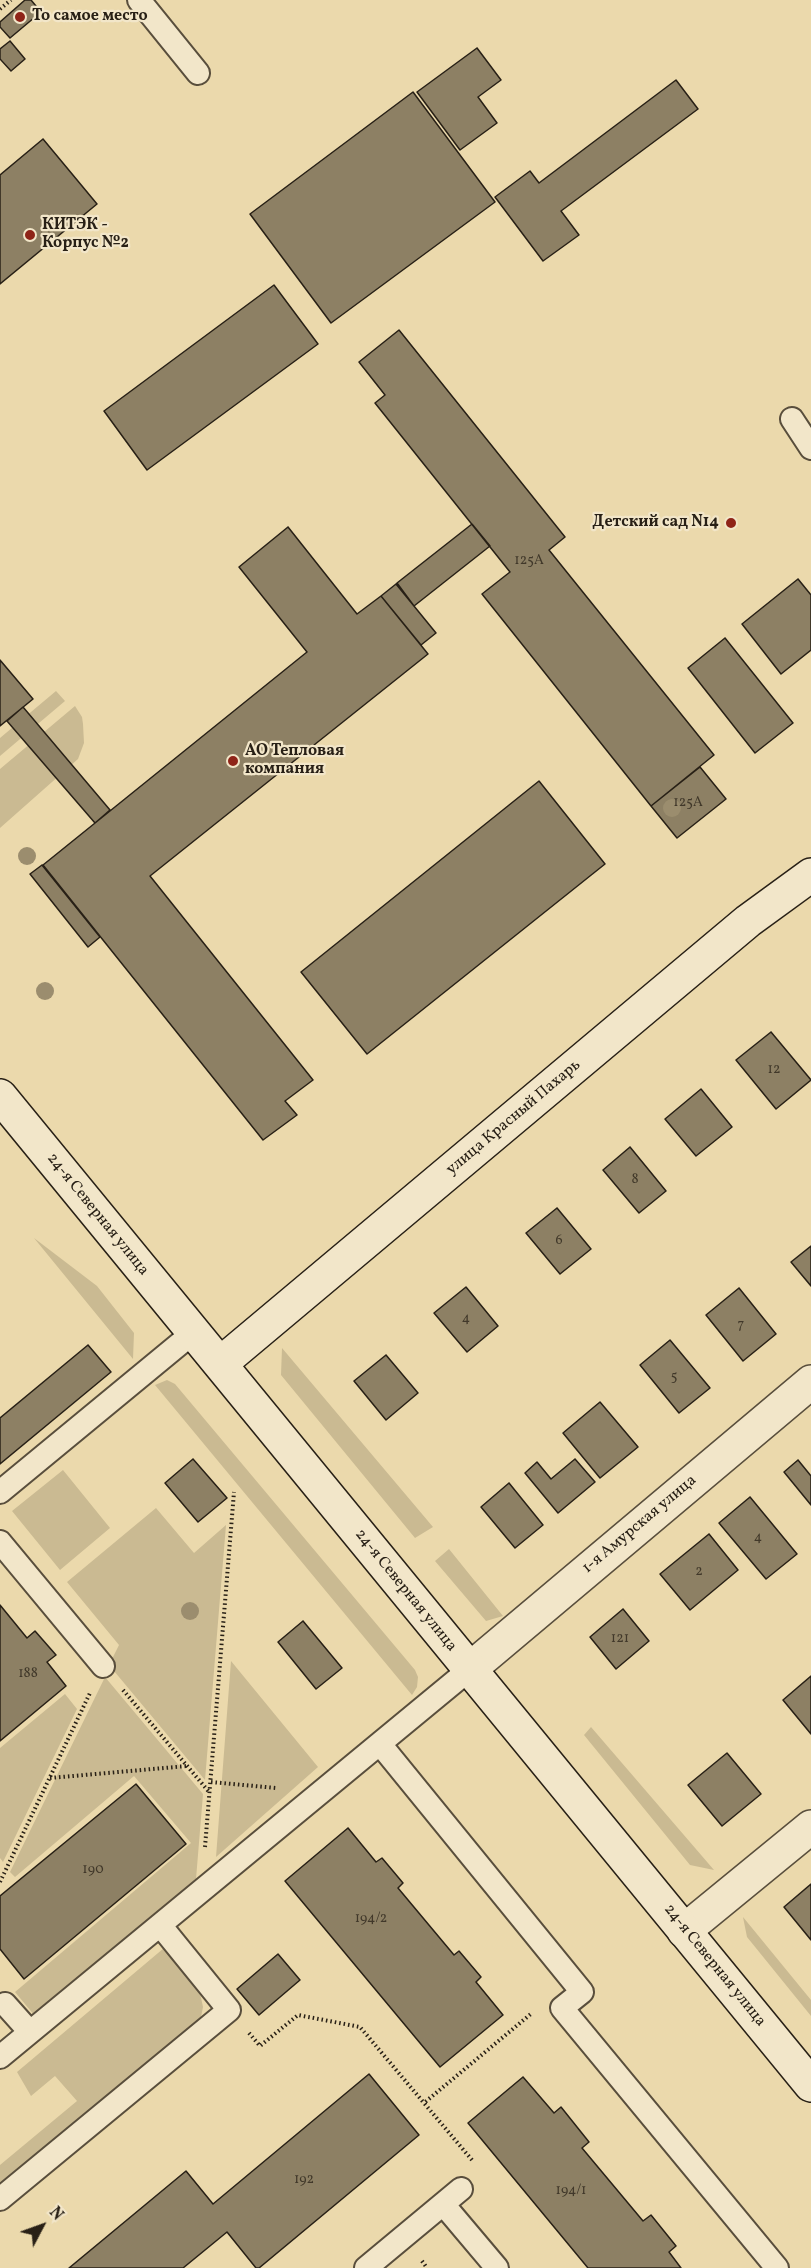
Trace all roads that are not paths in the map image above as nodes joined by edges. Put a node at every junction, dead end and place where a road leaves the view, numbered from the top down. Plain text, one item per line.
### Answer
1 (139, 0) edge
2 (198, 73) dead end
3 (792, 419) dead end
4 (811, 448) edge
5 (811, 875) edge
6 (0, 1096) edge
7 (194, 1332) junction
8 (220, 1364) junction
9 (811, 1382) edge
10 (0, 1492) edge
11 (0, 1542) edge
12 (103, 1666) road end
13 (470, 1670) junction
14 (380, 1743) junction
15 (811, 1827) edge
16 (160, 1925) junction
17 (684, 1931) junction
18 (5, 2004) dead end
19 (30, 2032) junction
20 (0, 2057) edge
21 (811, 2085) edge
22 (461, 2189) road end
23 (0, 2199) edge
24 (443, 2204) junction
25 (366, 2268) edge
26 (497, 2268) edge
27 (777, 2268) edge

1 - 2 lane
3 - 4 lane
5 - 8 street, улица Красный Пахарь
6 - 7 street, 24-я Северная улица
7 - 8 street, 24-я Северная улица
7 - 10 lane
8 - 13 street, 24-я Северная улица
9 - 13 street, 1-я Амурская улица
11 - 12 lane
13 - 14 lane
13 - 17 street, 24-я Северная улица
14 - 16 lane
14 - 27 lane
15 - 17 street
16 - 19 lane
16 - 23 lane
17 - 21 street, 24-я Северная улица
18 - 19 lane
19 - 20 lane
22 - 24 lane
24 - 25 lane
24 - 26 lane

